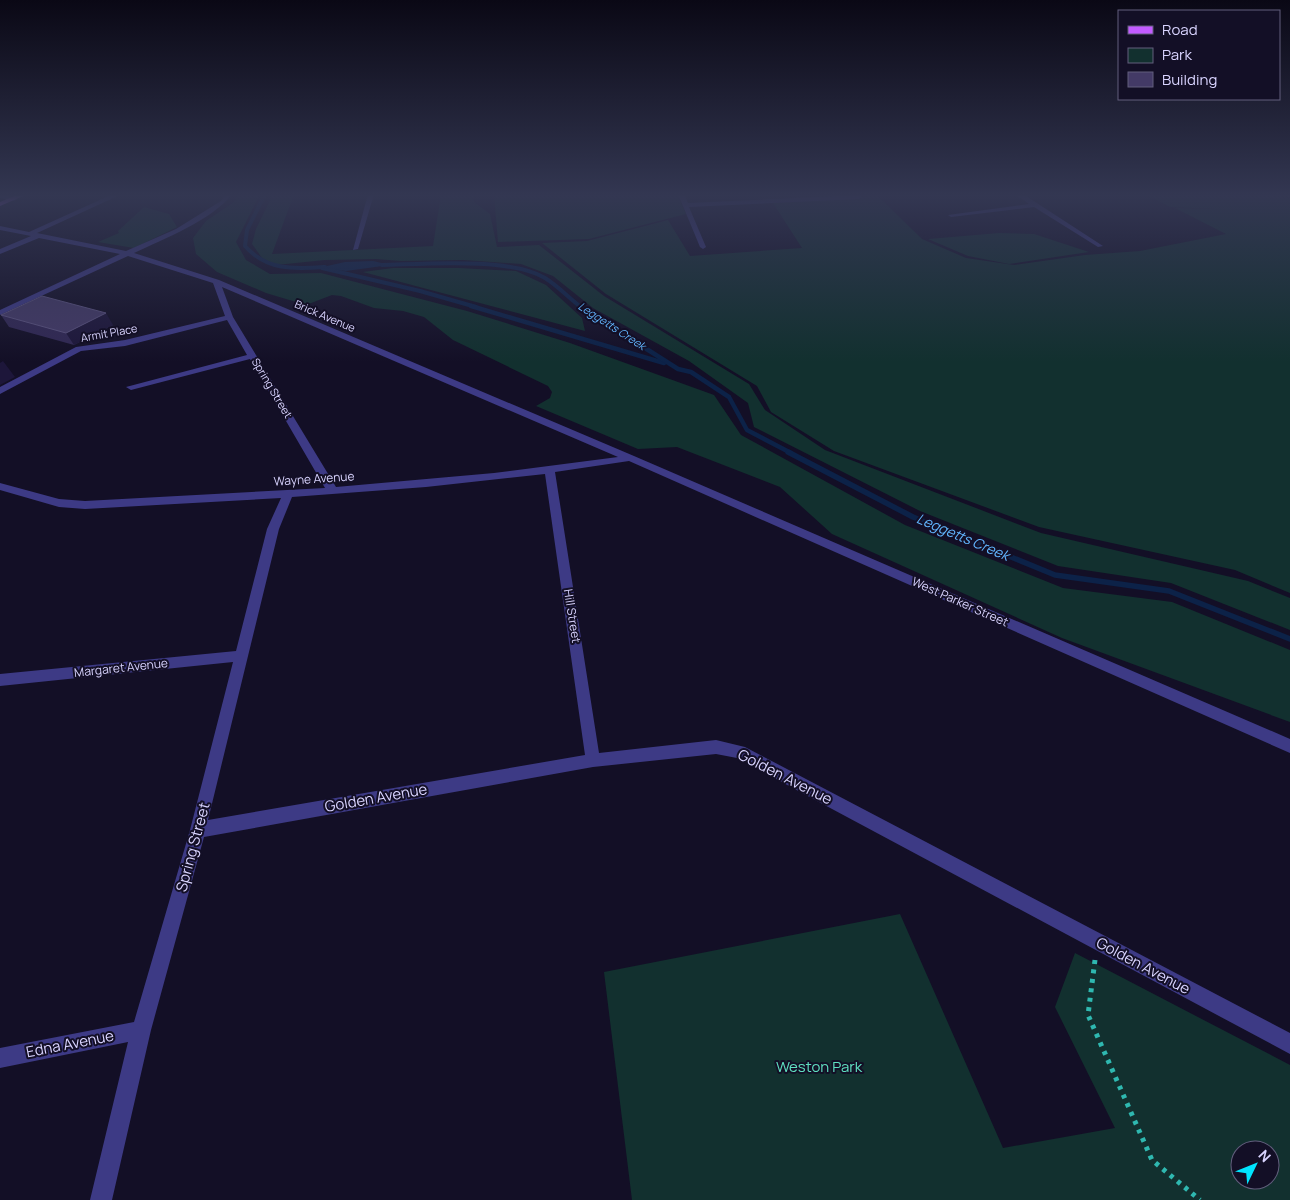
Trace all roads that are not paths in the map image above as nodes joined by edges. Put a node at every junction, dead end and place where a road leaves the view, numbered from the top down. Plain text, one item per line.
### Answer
1 (109, 250) edge
2 (137, 250) edge
3 (129, 254) junction
4 (216, 282) junction
5 (0, 313) edge
6 (229, 317) junction
7 (252, 356) junction
8 (131, 387) dead end
9 (0, 390) edge
10 (630, 458) junction
11 (550, 471) junction
12 (0, 486) edge
13 (333, 492) junction
14 (288, 495) junction
15 (242, 656) junction
16 (0, 680) edge
17 (1290, 746) edge
18 (593, 760) junction
19 (198, 830) junction
20 (141, 1030) junction
21 (1290, 1044) edge
22 (0, 1058) edge
23 (100, 1200) edge

1 - 3 street, Brick Avenue
2 - 3 street
3 - 4 street, Brick Avenue
3 - 5 street
4 - 6 street, Spring Street
4 - 10 street, Brick Avenue
6 - 7 street, Spring Street
6 - 9 street, Armit Place
7 - 8 street
7 - 13 street, Spring Street
10 - 11 street, Wayne Avenue
10 - 17 street, West Parker Street
11 - 13 street, Wayne Avenue
11 - 18 street, Hill Street
12 - 14 street, Wayne Avenue
13 - 14 street, Wayne Avenue
14 - 15 street, Spring Street
15 - 16 street, Margaret Avenue
15 - 19 street, Spring Street
18 - 19 street, Golden Avenue
18 - 21 street, Golden Avenue
19 - 20 street, Spring Street
20 - 22 street, Edna Avenue
20 - 23 street, Spring Street

